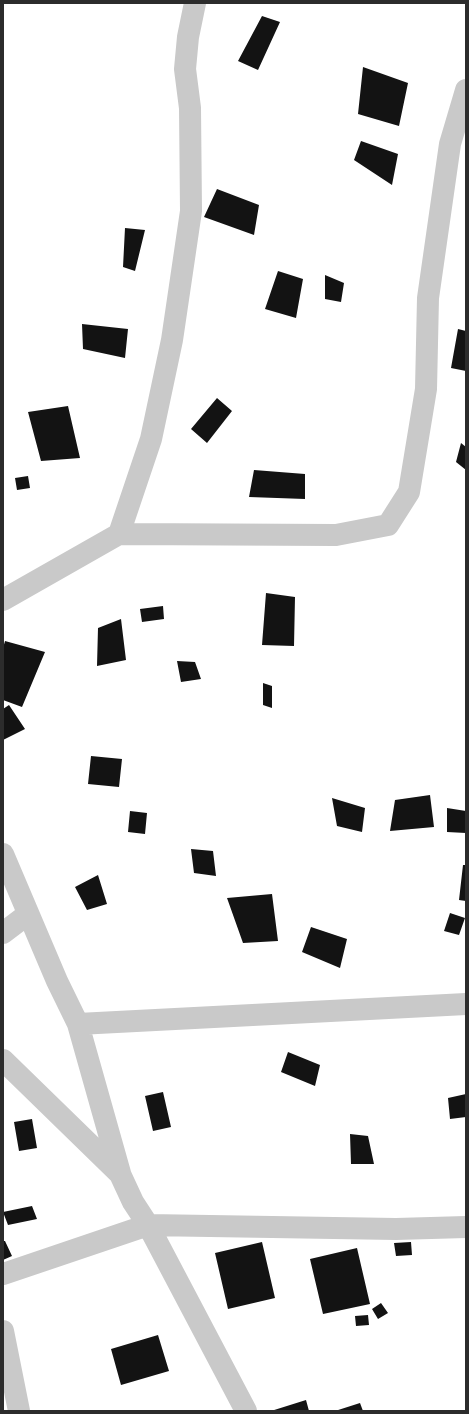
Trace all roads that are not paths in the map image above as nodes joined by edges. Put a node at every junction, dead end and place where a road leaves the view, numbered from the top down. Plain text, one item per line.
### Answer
1 (195, 3) edge
2 (466, 90) edge
3 (119, 534) junction
4 (3, 600) edge
5 (3, 854) edge
6 (28, 914) junction
7 (3, 933) edge
8 (466, 1004) edge
9 (78, 1024) junction
10 (3, 1060) edge
11 (120, 1174) junction
12 (148, 1225) junction
13 (466, 1227) edge
14 (3, 1274) edge
15 (3, 1331) edge
16 (19, 1411) edge
17 (246, 1411) edge

1 - 3 street
2 - 3 street
3 - 4 street
5 - 6 street
6 - 7 street
6 - 9 street
8 - 9 street
9 - 11 street
10 - 11 street
11 - 12 street
12 - 13 street
12 - 14 street
12 - 17 street
15 - 16 street

